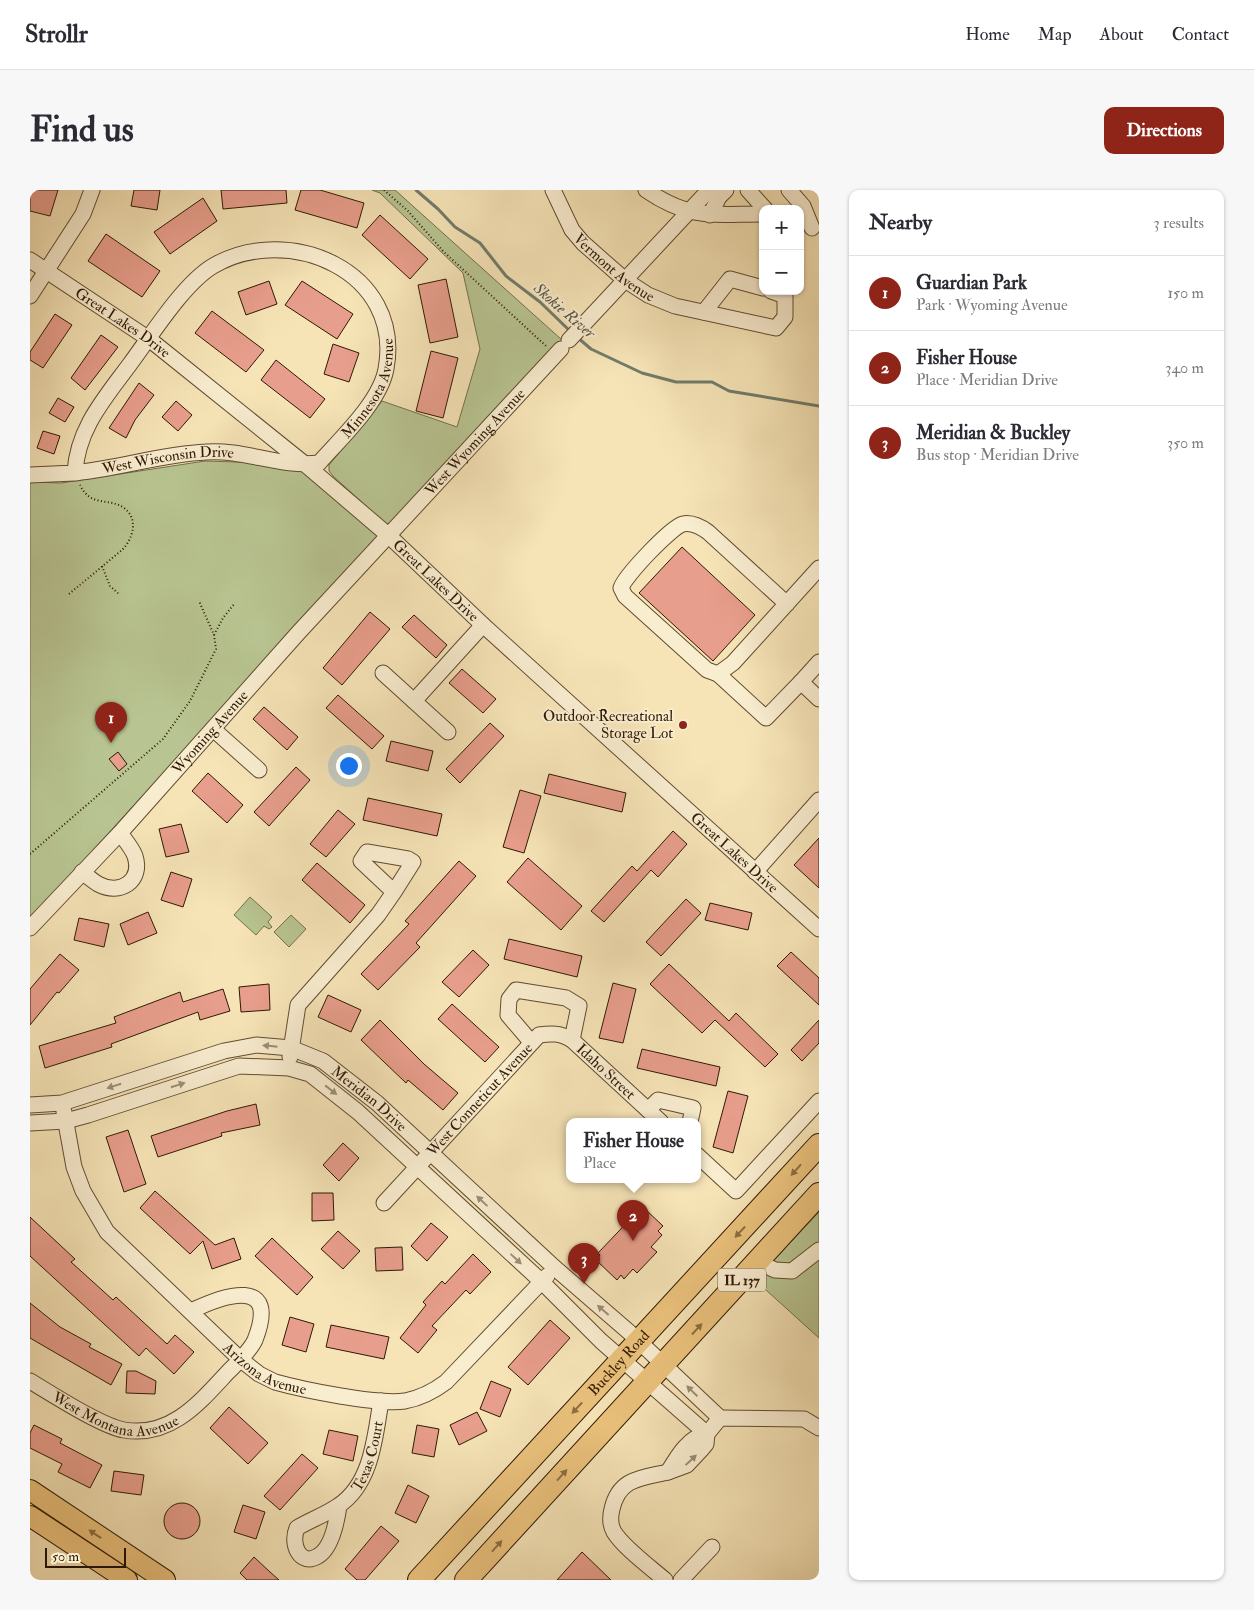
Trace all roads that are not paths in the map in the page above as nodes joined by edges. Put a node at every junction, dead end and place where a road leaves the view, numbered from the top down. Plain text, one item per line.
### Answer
1 (92, 190) edge
2 (553, 190) edge
3 (646, 190) edge
4 (709, 190) edge
5 (726, 190) edge
6 (748, 190) edge
7 (789, 190) edge
8 (761, 205) edge
9 (689, 212) junction
10 (759, 214) edge
11 (710, 215) junction
12 (811, 227) edge
13 (30, 260) edge
14 (48, 270) junction
15 (625, 280) junction
16 (759, 287) edge
17 (781, 295) edge
18 (30, 296) edge
19 (704, 312) junction
20 (148, 339) junction
21 (306, 465) junction
22 (78, 472) junction
23 (30, 475) edge
24 (388, 535) junction
25 (819, 568) edge
26 (787, 604) junction
27 (483, 625) junction
28 (819, 662) edge
29 (383, 673) dead end
30 (718, 674) junction
31 (801, 682) junction
32 (819, 699) edge
33 (414, 701) junction
34 (213, 728) junction
35 (448, 732) dead end
36 (259, 770) dead end
37 (819, 800) edge
38 (120, 833) junction
39 (82, 872) junction
40 (755, 872) junction
41 (394, 892) dead end
42 (30, 928) edge
43 (819, 929) edge
44 (572, 1040) junction
45 (531, 1042) junction
46 (291, 1048) junction
47 (289, 1068) junction
48 (819, 1101) edge
49 (62, 1103) junction
50 (30, 1105) edge
51 (648, 1110) junction
52 (657, 1118) edge
53 (691, 1118) edge
54 (66, 1121) junction
55 (30, 1124) edge
56 (819, 1145) edge
57 (430, 1153) junction
58 (701, 1159) edge
59 (417, 1168) junction
60 (819, 1194) edge
61 (384, 1203) dead end
62 (819, 1250) edge
63 (758, 1262) junction
64 (556, 1268) junction
65 (542, 1282) junction
66 (191, 1311) junction
67 (640, 1342) junction
68 (240, 1359) junction
69 (622, 1360) junction
70 (664, 1364) junction
71 (30, 1381) edge
72 (647, 1382) junction
73 (381, 1401) junction
74 (720, 1418) junction
75 (819, 1428) edge
76 (706, 1434) junction
77 (30, 1490) edge
78 (339, 1506) dead end
79 (30, 1516) edge
80 (712, 1547) dead end
81 (127, 1580) edge
82 (165, 1580) edge
83 (419, 1580) edge
84 (466, 1580) edge
85 (665, 1580) edge
86 (681, 1580) edge

1 - 14 street
2 - 15 street, Vermont Avenue
3 - 9 street
4 - 9 street
5 - 11 street
6 - 8 street
7 - 12 street
9 - 11 street
9 - 15 street, West Wyoming Avenue
10 - 11 street
13 - 14 street, Great Lakes Drive
14 - 18 street
14 - 20 street, Great Lakes Drive
15 - 19 street, Vermont Avenue
15 - 24 street, West Wyoming Avenue
16 - 19 street
17 - 19 street, Vermont Avenue
20 - 21 street, Great Lakes Drive
20 - 21 street, Minnesota Avenue
20 - 22 street, Minnesota Avenue
21 - 22 street, West Wisconsin Drive
21 - 24 street, Great Lakes Drive
22 - 23 street, West Wisconsin Drive
24 - 27 street, Great Lakes Drive
24 - 34 street, Wyoming Avenue
25 - 26 street
26 - 30 street
26 - 30 street
27 - 33 street
27 - 40 street, Great Lakes Drive
28 - 31 street
29 - 33 street
30 - 31 street
31 - 32 street
33 - 35 street
34 - 36 street
34 - 38 street, Wyoming Avenue
37 - 40 street
38 - 39 street, Wyoming Avenue
38 - 39 street
39 - 42 street, Wyoming Avenue
40 - 43 street, Great Lakes Drive
41 - 46 street
44 - 45 street, West Conneticut Avenue
44 - 45 street
44 - 51 street, Idaho Street
45 - 57 street, West Conneticut Avenue
46 - 47 street
46 -> 49 street, Meridian Drive
46 - 57 street, Meridian Drive
54 -> 47 street, Meridian Drive
47 -> 59 street, Meridian Drive
48 - 58 street
49 - 50 street, Meridian Drive
49 - 54 street, Arizona Avenue
51 - 52 street, Idaho Street
51 - 53 street
54 - 55 street, Meridian Drive
54 - 66 street, Arizona Avenue
56 -> 67 highway, Buckley Road / IL 137
57 - 59 street, West Conneticut Avenue
64 -> 57 street, Meridian Drive
59 - 61 street, West Conneticut Avenue
59 -> 65 street, Meridian Drive
60 - 63 highway, IL 137
62 - 63 street
70 -> 63 highway, IL 137
64 - 65 street, Arizona Avenue
67 -> 64 street, Meridian Drive
65 - 69 street, Meridian Drive
65 - 73 street, Arizona Avenue
66 - 68 street, Arizona Avenue
66 - 68 street, West Montana Avenue
67 - 69 highway, Buckley Road / IL 137
67 - 70 street, Meridian Drive
68 - 71 street, West Montana Avenue
68 - 73 street, Arizona Avenue
69 - 72 street, Meridian Drive
69 -> 83 highway, Buckley Road / IL 137
70 - 72 highway, IL 137
74 -> 70 street, Meridian Drive
72 - 76 street, Meridian Drive
84 -> 72 highway, IL 137
73 - 78 street, Texas Court
74 - 75 street
74 - 76 street
76 - 85 street
82 -> 77 main road
79 - 81 main road
80 - 86 street

